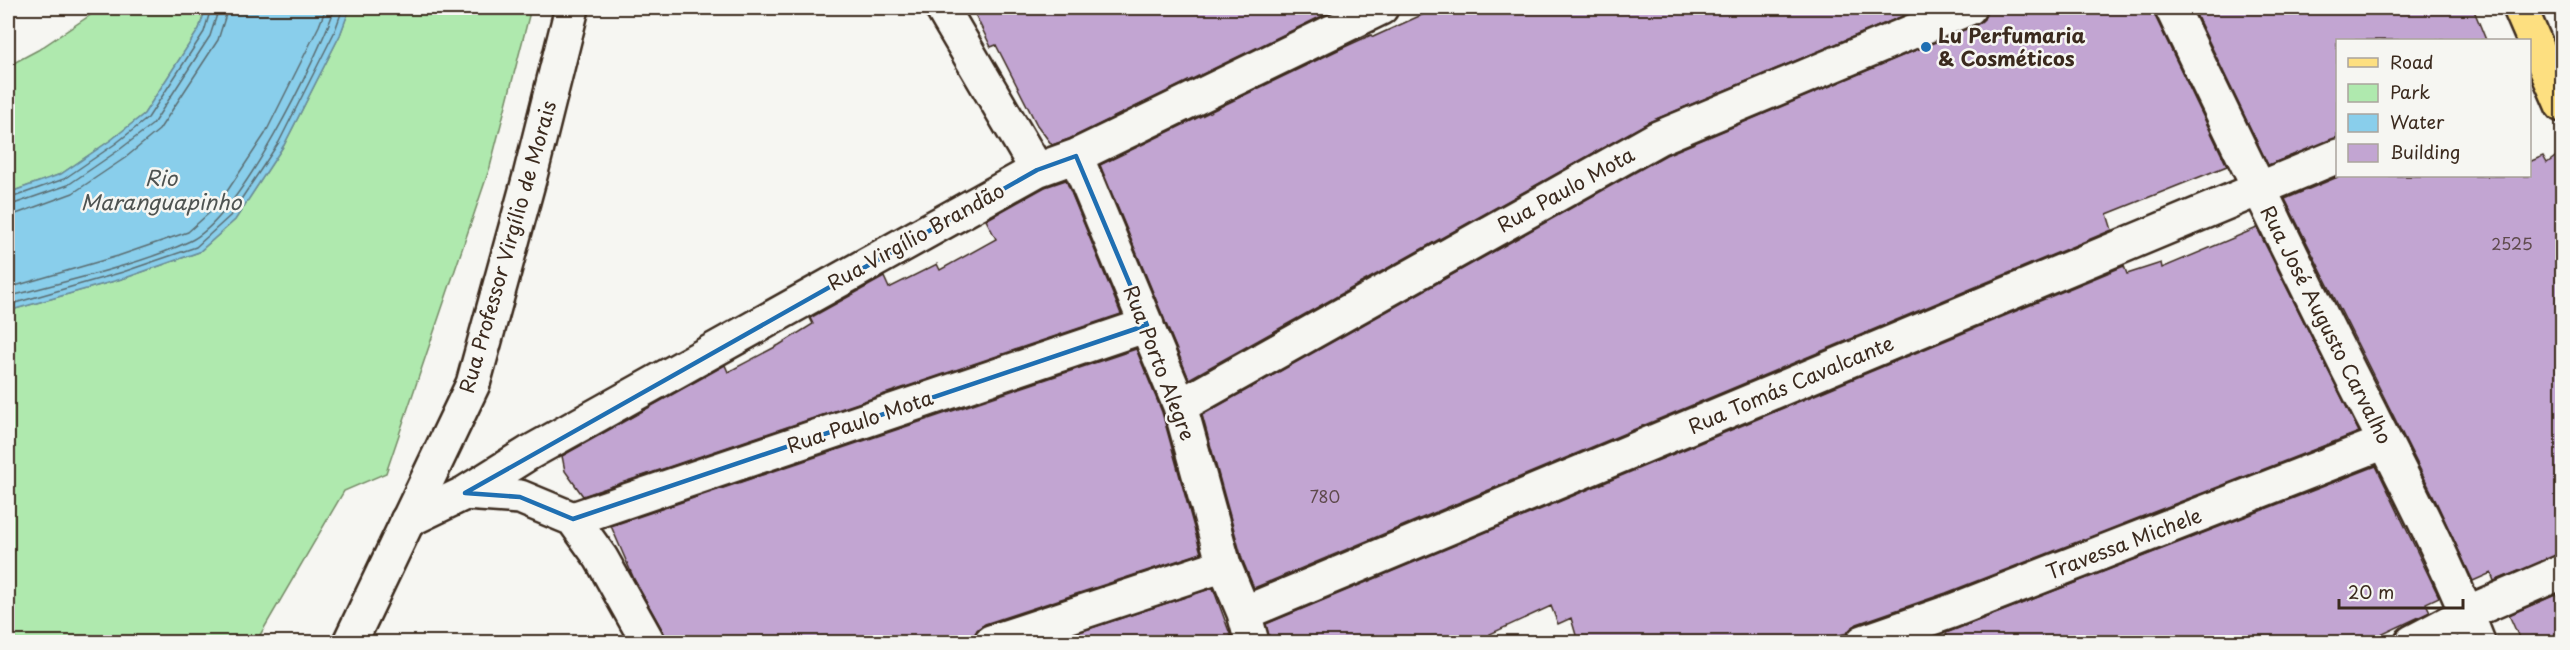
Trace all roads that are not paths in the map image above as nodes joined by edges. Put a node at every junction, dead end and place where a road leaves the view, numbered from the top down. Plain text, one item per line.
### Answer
1 (572, 8) edge
2 (942, 8) edge
3 (1381, 8) edge
4 (1969, 8) edge
5 (2172, 8) edge
6 (2520, 8) edge
7 (2529, 39) edge
8 (2531, 47) edge
9 (2538, 72) edge
10 (2562, 105) edge
11 (1076, 156) junction
12 (2336, 156) edge
13 (1037, 170) junction
14 (2258, 189) junction
15 (1147, 326) junction
16 (1180, 406) junction
17 (2385, 442) junction
18 (465, 493) junction
19 (573, 519) junction
20 (407, 521) junction
21 (1224, 565) junction
22 (2562, 572) edge
23 (1248, 628) edge
24 (2473, 628) edge
25 (350, 642) edge
26 (648, 642) edge
27 (991, 642) edge
28 (1863, 642) edge
29 (2412, 642) edge

1 - 20 street, Rua Professor Virgílio de Morais
2 - 13 street
3 - 11 street, Rua Virgílio Brandão
4 - 16 street, Rua Paulo Mota
5 - 14 street, Rua José Augusto Carvalho
6 - 7 main road
8 - 9 main road
9 - 10 main road
11 - 13 street, Rua Virgílio Brandão
11 - 15 street, Rua Porto Alegre
12 - 14 street, Rua Tomás Cavalcante
13 - 18 street, Rua Virgílio Brandão
14 - 17 street, Rua José Augusto Carvalho
14 - 23 street, Rua Tomás Cavalcante
15 - 16 street, Rua Porto Alegre
15 - 19 street, Rua Paulo Mota
16 - 21 street, Rua Porto Alegre
17 - 24 street, Rua José Augusto Carvalho
17 - 28 street, Travessa Michele
18 - 19 street
18 - 20 street, Rua Virgílio Brandão
19 - 26 street
20 - 25 street, Rua Professor Virgílio de Morais
21 - 23 street, Rua Porto Alegre
21 - 27 street
22 - 24 street
24 - 29 street

